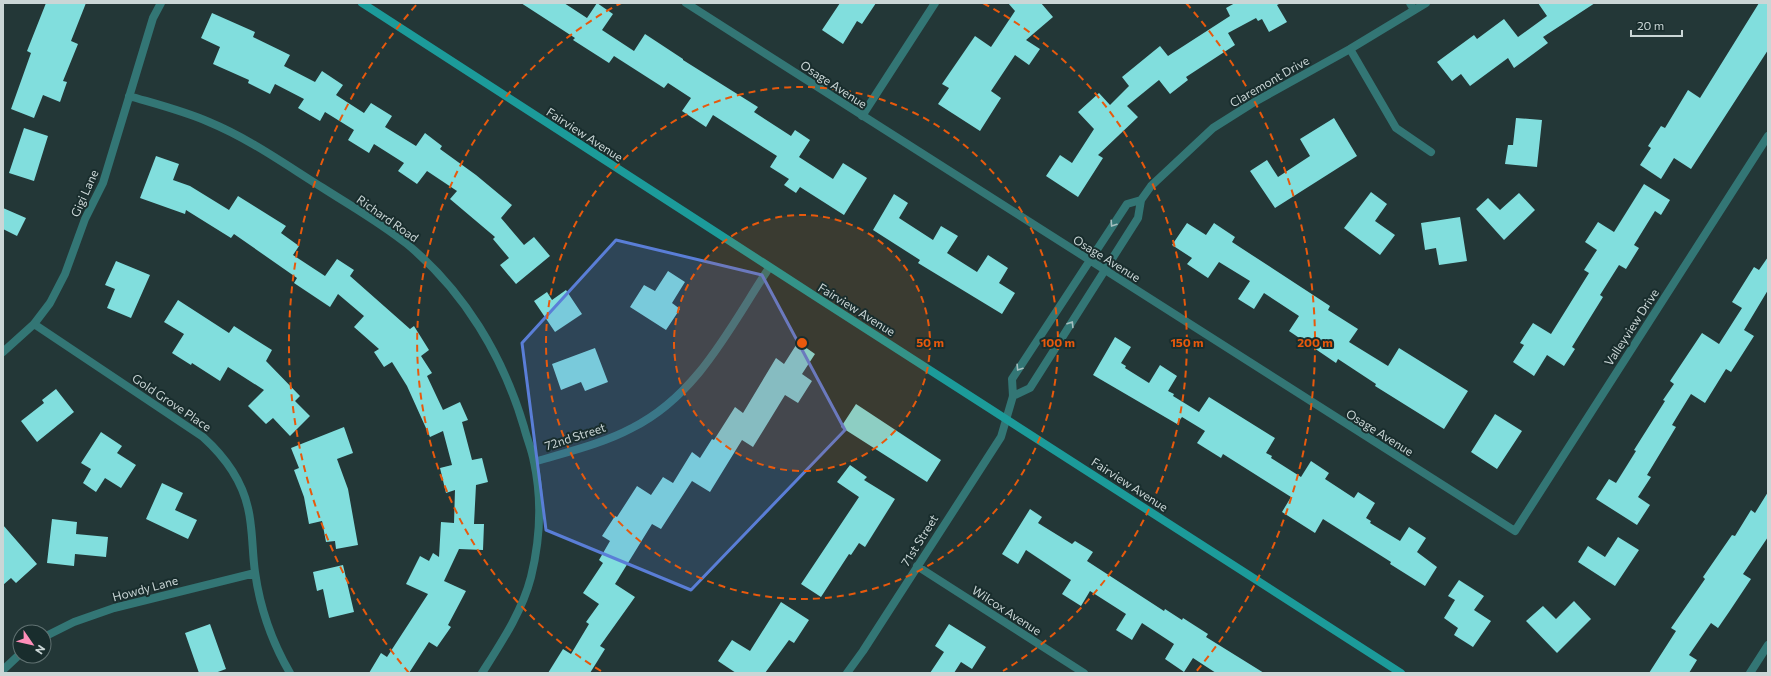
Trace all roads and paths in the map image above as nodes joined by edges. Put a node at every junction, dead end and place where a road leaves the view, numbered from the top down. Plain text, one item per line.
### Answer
1 (161, 3) edge
2 (362, 3) edge
3 (686, 3) edge
4 (935, 3) edge
5 (1426, 3) edge
6 (1412, 6) edge
7 (1350, 49) junction
8 (129, 96) junction
9 (862, 116) junction
10 (1768, 136) edge
11 (1430, 152) dead end
12 (1141, 200) junction
13 (1089, 261) junction
14 (769, 268) junction
15 (1104, 271) junction
16 (34, 324) junction
17 (3, 352) edge
18 (1013, 396) junction
19 (1006, 418) junction
20 (534, 462) junction
21 (1515, 531) joint
22 (917, 566) junction
23 (255, 573) junction
24 (52, 633) edge
25 (1768, 645) edge
26 (12, 662) edge
27 (3, 670) edge
28 (290, 673) edge
29 (482, 673) edge
30 (847, 673) edge
31 (1084, 673) edge
32 (1401, 673) edge
33 (1750, 673) edge

1 - 8 street, Gigi Lane
2 - 14 street, Fairview Avenue
3 - 9 street, Osage Avenue
4 - 9 street
5 - 6 street, Claremont Drive
6 - 7 street, Claremont Drive
7 - 11 street
7 - 12 street, Claremont Drive
8 - 16 street, Gigi Lane
8 - 20 street, Richard Road
9 - 13 street, Osage Avenue
10 - 21 street, Valleyview Drive
12 -> 13 street, Claremont Drive
12 - 15 street, Claremont Drive
13 - 15 street, Osage Avenue
13 -> 18 street, Claremont Drive
14 - 19 street, Fairview Avenue
14 - 20 street, 72nd Street
18 -> 15 street, Claremont Drive
15 - 21 street, Osage Avenue
16 - 17 street, Gigi Lane
16 - 23 street, Gold Grove Place
18 - 19 street, Claremont Drive
19 - 22 street, 71st Street
19 - 32 street, Fairview Avenue
20 - 29 street, 72nd Street
22 - 30 street, 71st Street
22 - 31 street, Wilcox Avenue
23 - 24 street, Howdy Lane
23 - 28 street, Gold Grove Place
25 - 33 street
26 - 27 street

